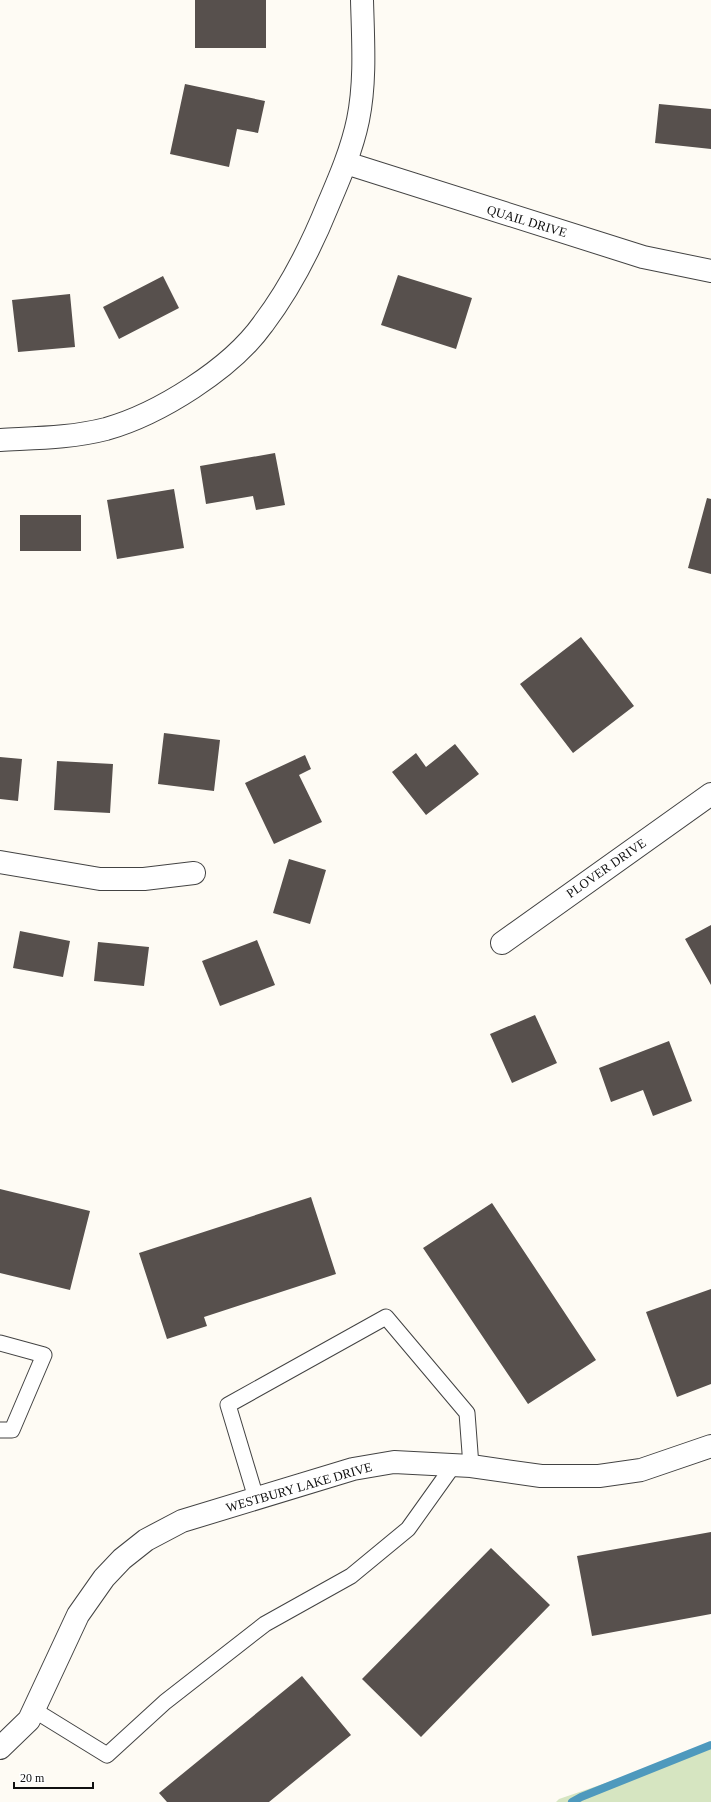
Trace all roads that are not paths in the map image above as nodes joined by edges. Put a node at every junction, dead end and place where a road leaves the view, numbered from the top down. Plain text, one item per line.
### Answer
1 (362, 0) edge
2 (346, 163) junction
3 (711, 271) edge
4 (0, 440) edge
5 (711, 794) edge
6 (0, 862) edge
7 (194, 873) dead end
8 (502, 943) dead end
9 (0, 1343) edge
10 (0, 1430) edge
11 (711, 1446) edge
12 (462, 1466) junction
13 (256, 1498) junction
14 (34, 1710) junction
15 (0, 1748) edge

1 - 2 street
2 - 3 street, QUAIL DRIVE
2 - 4 street
5 - 8 street, PLOVER DRIVE
6 - 7 street
9 - 10 lane
11 - 12 street, WESTBURY LAKE DRIVE
12 - 13 street, WESTBURY LAKE DRIVE
12 - 13 lane
12 - 14 lane
13 - 14 street, WESTBURY LAKE DRIVE
14 - 15 street, WESTBURY LAKE DRIVE

